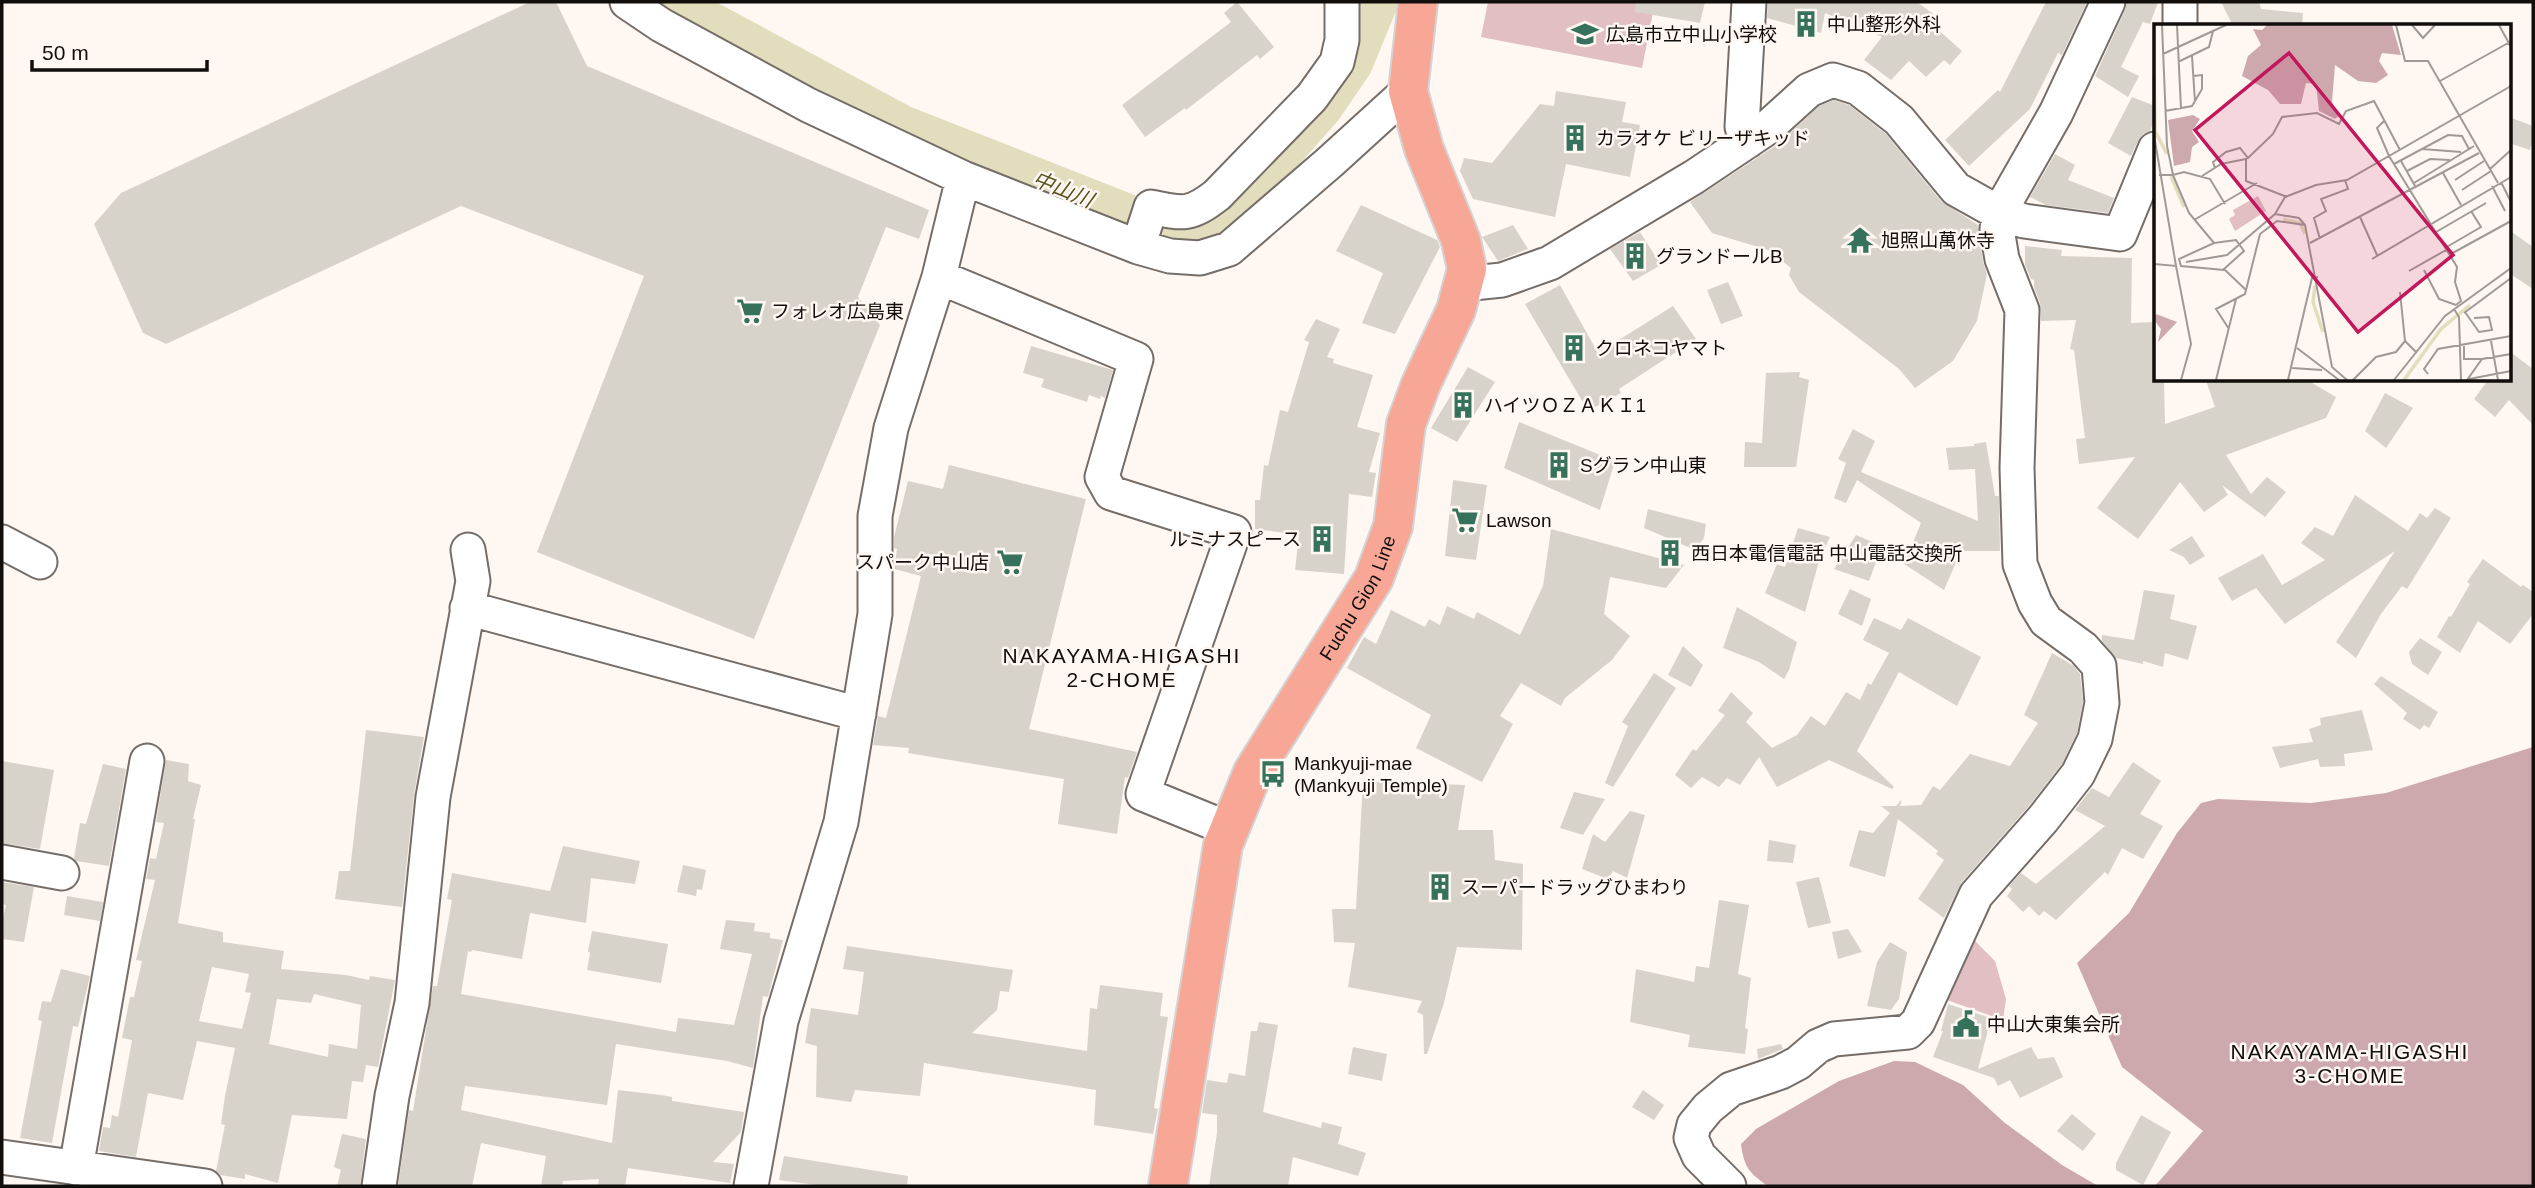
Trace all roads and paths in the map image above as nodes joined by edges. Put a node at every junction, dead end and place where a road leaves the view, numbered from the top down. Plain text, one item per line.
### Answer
1 (627, 2) edge
2 (1342, 2) edge
3 (1418, 2) edge
4 (1749, 2) edge
5 (2108, 2) edge
6 (2180, 2) edge
7 (667, 13) edge
8 (2180, 24) edge
9 (1408, 91) junction
10 (1748, 141) junction
11 (2154, 151) edge
12 (963, 178) junction
13 (1991, 222) junction
14 (1142, 234) junction
15 (939, 276) junction
16 (1463, 284) junction
17 (2, 542) edge
18 (468, 550) dead end
19 (40, 562) dead end
20 (467, 608) junction
21 (859, 714) junction
22 (147, 761) dead end
23 (1229, 829) junction
24 (2, 862) edge
25 (62, 873) dead end
26 (12, 1168) edge
27 (96, 1176) edge
28 (205, 1186) edge
29 (379, 1186) edge
30 (751, 1186) edge
31 (1168, 1186) edge
32 (1729, 1186) edge

1 - 7 street
2 - 14 street
3 - 9 main road, Fuchu Gion Line
4 - 10 street
5 - 13 street
6 - 8 street
7 - 12 street
9 - 14 street
9 - 16 main road, Fuchu Gion Line
10 - 13 street
10 - 16 street
11 - 13 street
12 - 14 street
12 - 15 street
13 - 32 street
15 - 21 street
15 - 23 street
16 - 23 main road, Fuchu Gion Line
17 - 19 street
18 - 20 street
20 - 21 street
20 - 29 street
21 - 30 street
22 - 27 street
23 - 31 main road, Fuchu Gion Line
24 - 25 street
26 - 27 street
27 - 28 street

